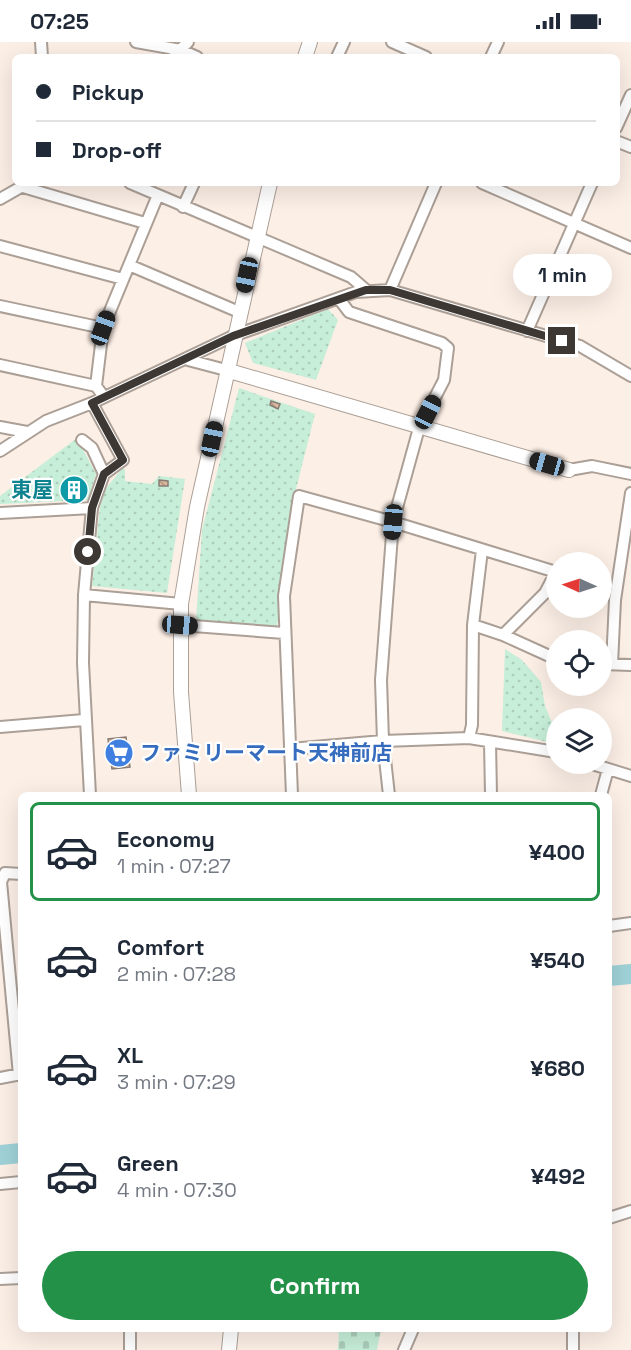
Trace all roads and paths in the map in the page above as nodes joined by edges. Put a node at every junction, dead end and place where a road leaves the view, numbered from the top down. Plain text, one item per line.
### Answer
1 (136, 42) edge
2 (392, 42) edge
3 (181, 50) edge
4 (419, 54) edge
5 (631, 95) edge
6 (620, 119) edge
7 (23, 186) edge
8 (28, 186) edge
9 (137, 186) edge
10 (193, 186) edge
11 (269, 186) edge
12 (435, 186) edge
13 (489, 186) edge
14 (591, 186) edge
15 (158, 195) junction
16 (0, 199) edge
17 (183, 207) junction
18 (145, 223) junction
19 (574, 223) junction
20 (255, 238) junction
21 (0, 246) edge
22 (631, 248) edge
23 (129, 265) junction
24 (123, 279) junction
25 (366, 290) junction
26 (390, 290) junction
27 (339, 299) junction
28 (0, 306) edge
29 (239, 312) junction
30 (103, 328) junction
31 (527, 331) junction
32 (233, 336) junction
33 (188, 360) junction
34 (0, 365) edge
35 (226, 370) junction
36 (631, 376) edge
37 (96, 386) junction
38 (104, 397) junction
39 (92, 403) junction
40 (0, 427) edge
41 (419, 428) junction
42 (27, 432) junction
43 (82, 440) dead end
44 (0, 451) edge
45 (569, 470) joint
46 (104, 474) junction
47 (631, 474) edge
48 (631, 493) edge
49 (92, 508) junction
50 (0, 513) edge
51 (393, 522) junction
52 (482, 550) junction
53 (84, 595) junction
54 (181, 604) junction
55 (180, 625) junction
56 (473, 625) junction
57 (611, 630) edge
58 (284, 633) junction
59 (503, 635) junction
60 (546, 654) edge
61 (612, 664) edge
62 (631, 665) edge
63 (84, 720) junction
64 (0, 727) edge
65 (469, 738) junction
66 (383, 741) junction
67 (490, 742) junction
68 (290, 749) junction
69 (546, 750) edge
70 (612, 770) edge
71 (607, 774) edge
72 (631, 776) edge
73 (90, 792) edge
74 (189, 792) edge
75 (292, 792) edge
76 (389, 792) edge
77 (491, 792) edge
78 (602, 792) edge
79 (2, 873) edge
80 (18, 874) edge
81 (631, 923) edge
82 (612, 926) edge
83 (18, 1054) edge
84 (18, 1075) edge
85 (0, 1078) edge
86 (18, 1182) edge
87 (0, 1184) edge
88 (631, 1211) edge
89 (612, 1217) edge
90 (18, 1278) edge
91 (0, 1279) edge
92 (130, 1332) edge
93 (231, 1332) edge
94 (412, 1332) edge
95 (573, 1332) edge
96 (130, 1350) edge
97 (229, 1350) edge
98 (404, 1350) edge
99 (573, 1350) edge

1 - 3 street
2 - 4 street
5 - 6 street
7 - 16 street
8 - 18 street
9 - 15 street
10 - 17 street
11 - 20 street
12 - 26 street
13 - 19 street
14 - 19 street
15 - 17 street
15 - 18 street
17 - 20 street
18 - 23 street
19 - 22 street
19 - 31 street
20 - 25 street
20 - 29 street
21 - 24 street
23 - 24 street
23 - 29 street
24 - 30 street
25 - 26 street
25 - 27 street
26 - 31 street
27 - 32 street
27 - 41 street
28 - 30 street
29 - 32 street
30 - 37 street
31 - 36 street
32 - 33 street
32 - 35 street
33 - 35 street
33 - 38 street
34 - 37 street
35 - 41 street
35 - 54 street
37 - 38 street
38 - 39 street
39 - 42 street
39 - 46 street
40 - 42 street
41 - 45 street
41 - 51 street
42 - 44 street
43 - 46 street
45 - 47 street
46 - 49 street
48 - 57 street
49 - 50 street
49 - 53 street
51 - 52 street
51 - 58 street
51 - 66 street
52 - 56 street
52 - 59 street
53 - 54 street
53 - 63 street
54 - 55 street
55 - 58 street
55 - 74 street
56 - 59 street
56 - 65 street
58 - 68 street
59 - 60 street
61 - 62 street
63 - 64 street
63 - 73 street
65 - 66 street
65 - 67 street
66 - 68 street
66 - 76 street
67 - 69 street
67 - 77 street
68 - 75 street
70 - 72 street
71 - 78 street
79 - 80 street
79 - 83 street
81 - 82 street
84 - 85 street
86 - 87 street
88 - 89 street
90 - 91 street
92 - 96 street
93 - 97 street
94 - 98 street
95 - 99 street

